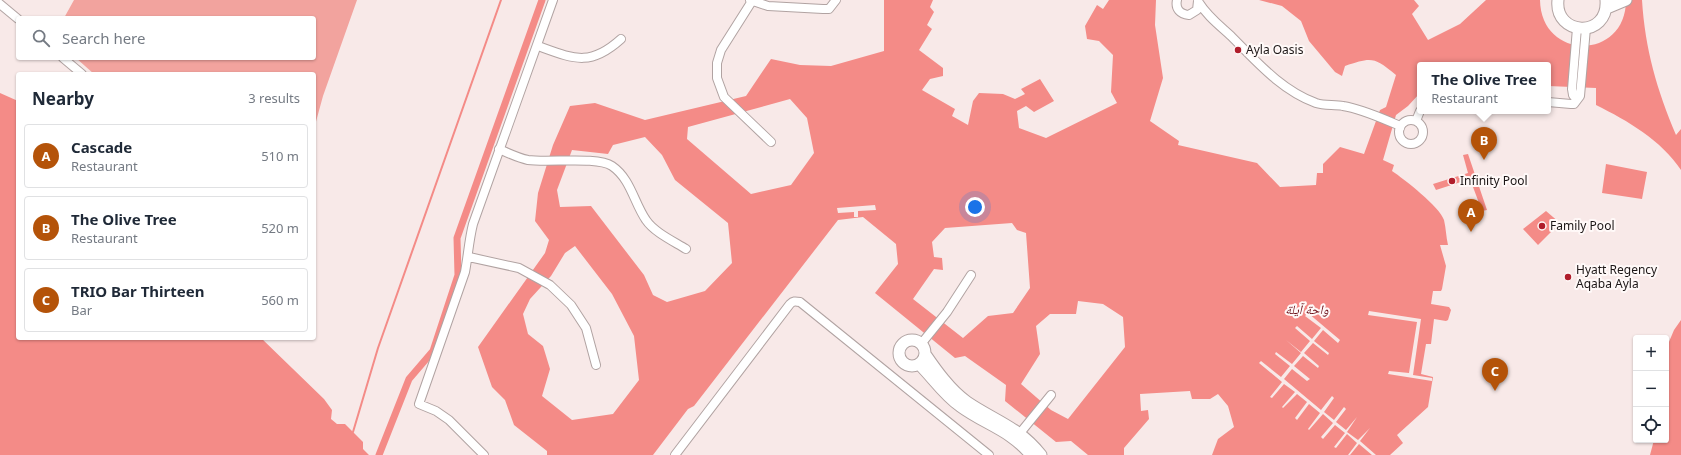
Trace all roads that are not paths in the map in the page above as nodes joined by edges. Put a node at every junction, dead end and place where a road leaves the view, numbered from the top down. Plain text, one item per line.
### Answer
1 (553, 0) edge
2 (751, 0) edge
3 (836, 0) edge
4 (1198, 0) edge
5 (1558, 0) edge
6 (1175, 1) edge
7 (1623, 1) edge
8 (0, 4) edge
9 (1607, 4) edge
10 (1189, 15) junction
11 (16, 17) edge
12 (1212, 19) junction
13 (1581, 31) junction
14 (621, 39) dead end
15 (538, 46) junction
16 (65, 60) edge
17 (80, 72) edge
18 (1576, 99) junction
19 (1551, 102) edge
20 (1419, 114) edge
21 (1416, 121) junction
22 (1399, 126) junction
23 (771, 142) dead end
24 (499, 149) junction
25 (686, 249) dead end
26 (469, 257) junction
27 (971, 275) dead end
28 (924, 345) junction
29 (919, 364) junction
30 (596, 365) dead end
31 (1051, 395) dead end
32 (1020, 434) junction
33 (484, 455) edge
34 (675, 455) edge
35 (990, 455) edge
36 (1031, 455) edge
37 (1041, 455) edge

1 - 15 street
2 - 3 street
2 - 23 street
4 - 10 street
4 - 12 street
5 - 13 street
6 - 10 street
7 - 9 street
8 - 11 street
9 - 13 street
10 - 12 street
12 - 22 street
13 - 18 street
13 - 18 street
14 - 15 street
15 - 24 street
16 - 17 street
18 - 19 street
20 - 21 street
21 - 22 street
21 - 22 street
24 - 25 street
24 - 26 street
26 - 30 street
26 - 33 street
27 - 28 street
28 - 29 street
28 - 29 street
28 - 32 street
29 - 32 street
31 - 32 street
32 - 36 street
32 - 37 street
34 - 35 street

